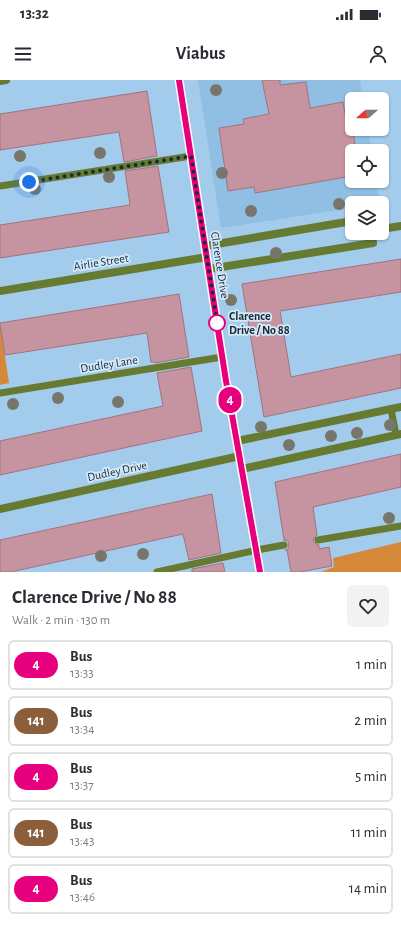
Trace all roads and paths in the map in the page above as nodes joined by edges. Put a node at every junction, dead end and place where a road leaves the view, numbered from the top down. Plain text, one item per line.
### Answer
1 (6, 80) edge
2 (179, 80) edge
3 (0, 81) edge
4 (191, 156) junction
5 (0, 186) edge
6 (345, 222) edge
7 (401, 226) edge
8 (389, 229) edge
9 (373, 240) edge
10 (205, 246) junction
11 (207, 257) junction
12 (209, 269) junction
13 (0, 291) edge
14 (222, 357) junction
15 (0, 393) edge
16 (401, 407) edge
17 (391, 409) junction
18 (399, 435) edge
19 (237, 441) junction
20 (240, 456) junction
21 (242, 469) junction
22 (0, 509) edge
23 (401, 526) edge
24 (318, 540) dead end
25 (284, 545) dead end
26 (256, 550) junction
27 (160, 572) edge
28 (260, 572) edge

1 - 3 street
2 - 4 street, Clarence Drive
4 - 5 lane
4 - 10 street, Clarence Drive
6 - 10 street
7 - 8 street
9 - 12 street
10 - 11 street, Clarence Drive
11 - 12 street, Clarence Drive
11 - 13 street, Airlie Street
12 - 14 street, Clarence Drive
14 - 15 lane, Dudley Lane
14 - 19 street, Clarence Drive
16 - 17 street
17 - 18 lane
17 - 19 street
18 - 21 street
19 - 20 street, Clarence Drive
20 - 21 street, Clarence Drive
20 - 22 street, Dudley Drive
21 - 26 street, Clarence Drive
23 - 24 lane
25 - 26 lane
26 - 27 lane
26 - 28 street, Clarence Drive

